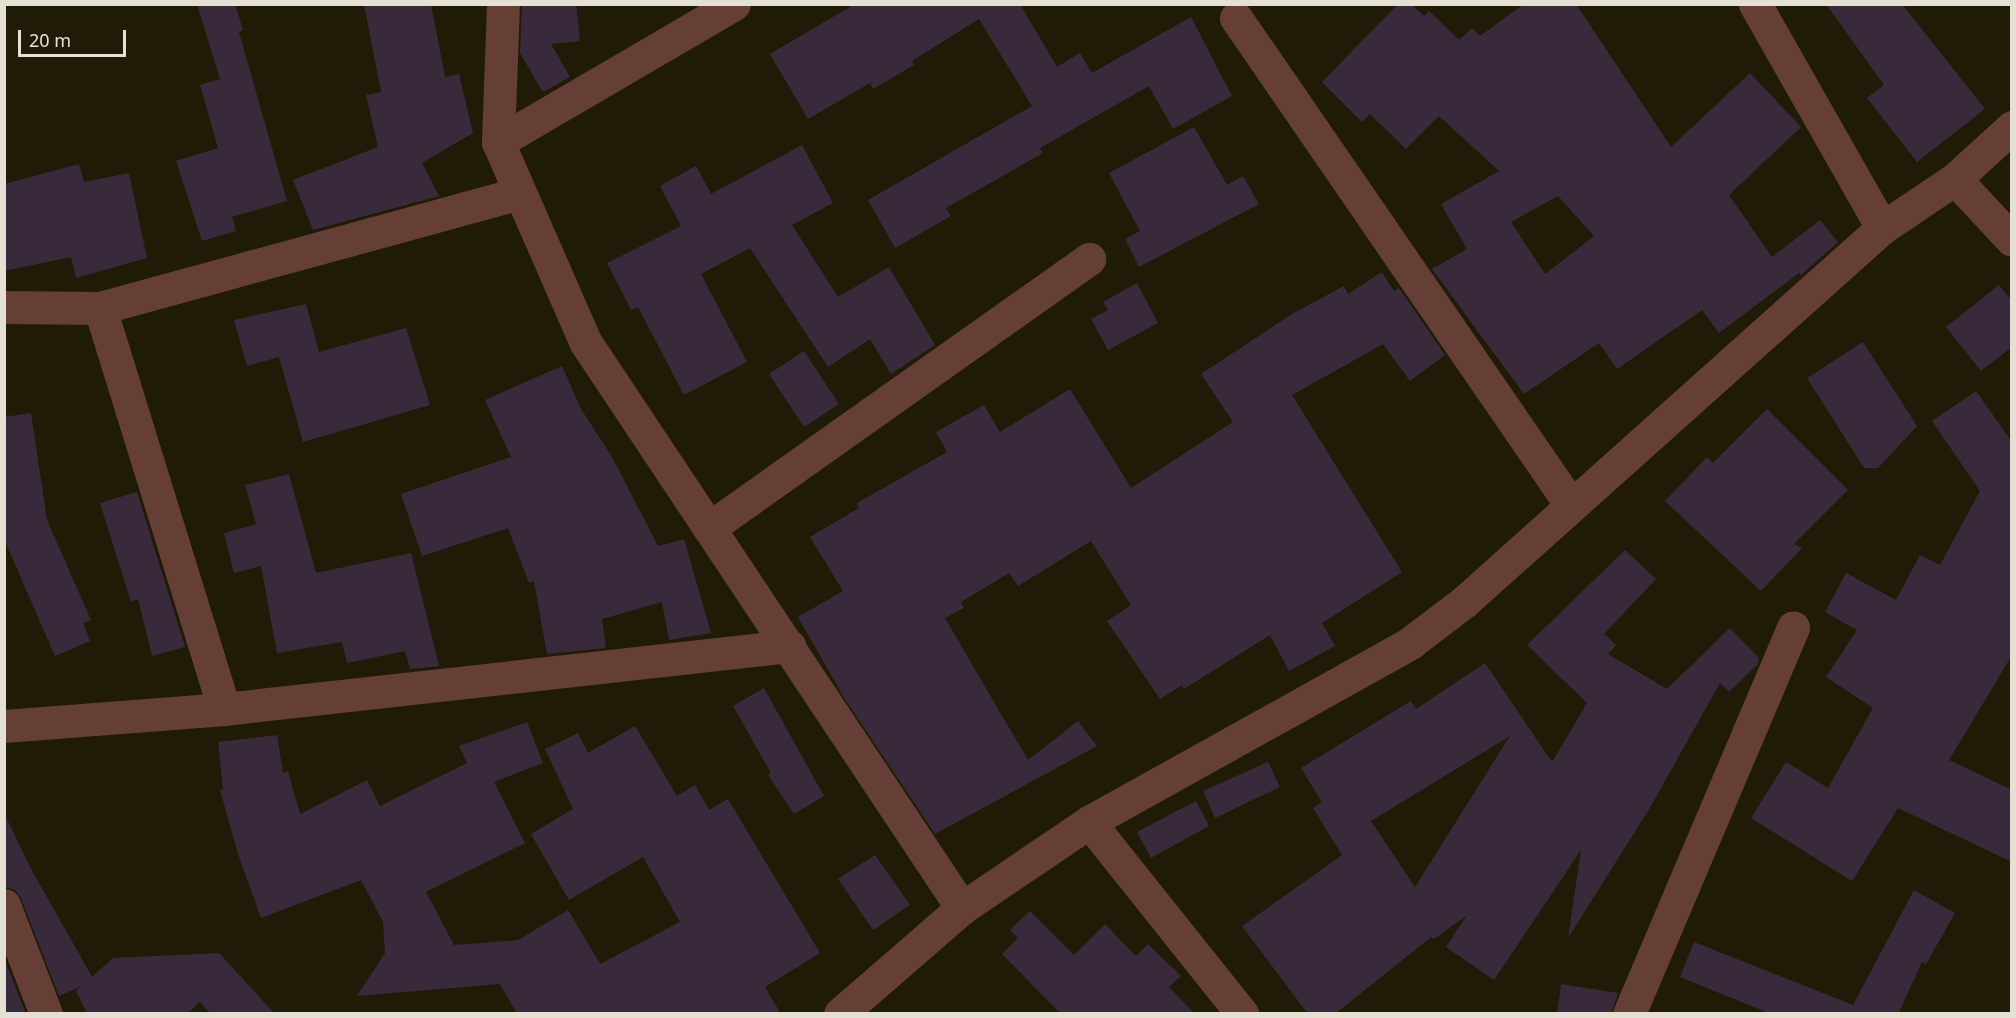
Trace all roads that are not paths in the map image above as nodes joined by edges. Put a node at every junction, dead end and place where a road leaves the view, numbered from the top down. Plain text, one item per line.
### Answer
1 (503, 4) edge
2 (734, 4) edge
3 (1755, 4) edge
4 (1236, 18) dead end
5 (2012, 127) edge
6 (498, 142) junction
7 (1955, 179) junction
8 (520, 194) junction
9 (1882, 228) junction
10 (2012, 240) edge
11 (1089, 259) dead end
12 (4, 307) edge
13 (100, 308) junction
14 (1570, 505) junction
15 (710, 528) junction
16 (1793, 627) dead end
17 (790, 646) junction
18 (224, 709) junction
19 (4, 726) edge
20 (1089, 822) junction
21 (4, 905) edge
22 (962, 908) junction
23 (46, 1014) edge
24 (840, 1014) edge
25 (1242, 1014) edge
26 (1629, 1014) edge

1 - 6 street
2 - 6 street
3 - 9 street
4 - 14 street
5 - 7 street
6 - 8 street
7 - 9 street
7 - 10 street
8 - 13 street
8 - 15 street
9 - 14 street
11 - 15 street
12 - 13 street
13 - 18 street
14 - 20 street
15 - 17 street
16 - 26 street
17 - 18 street
17 - 22 street
18 - 19 street
20 - 22 street
20 - 25 street
21 - 23 street
22 - 24 street

